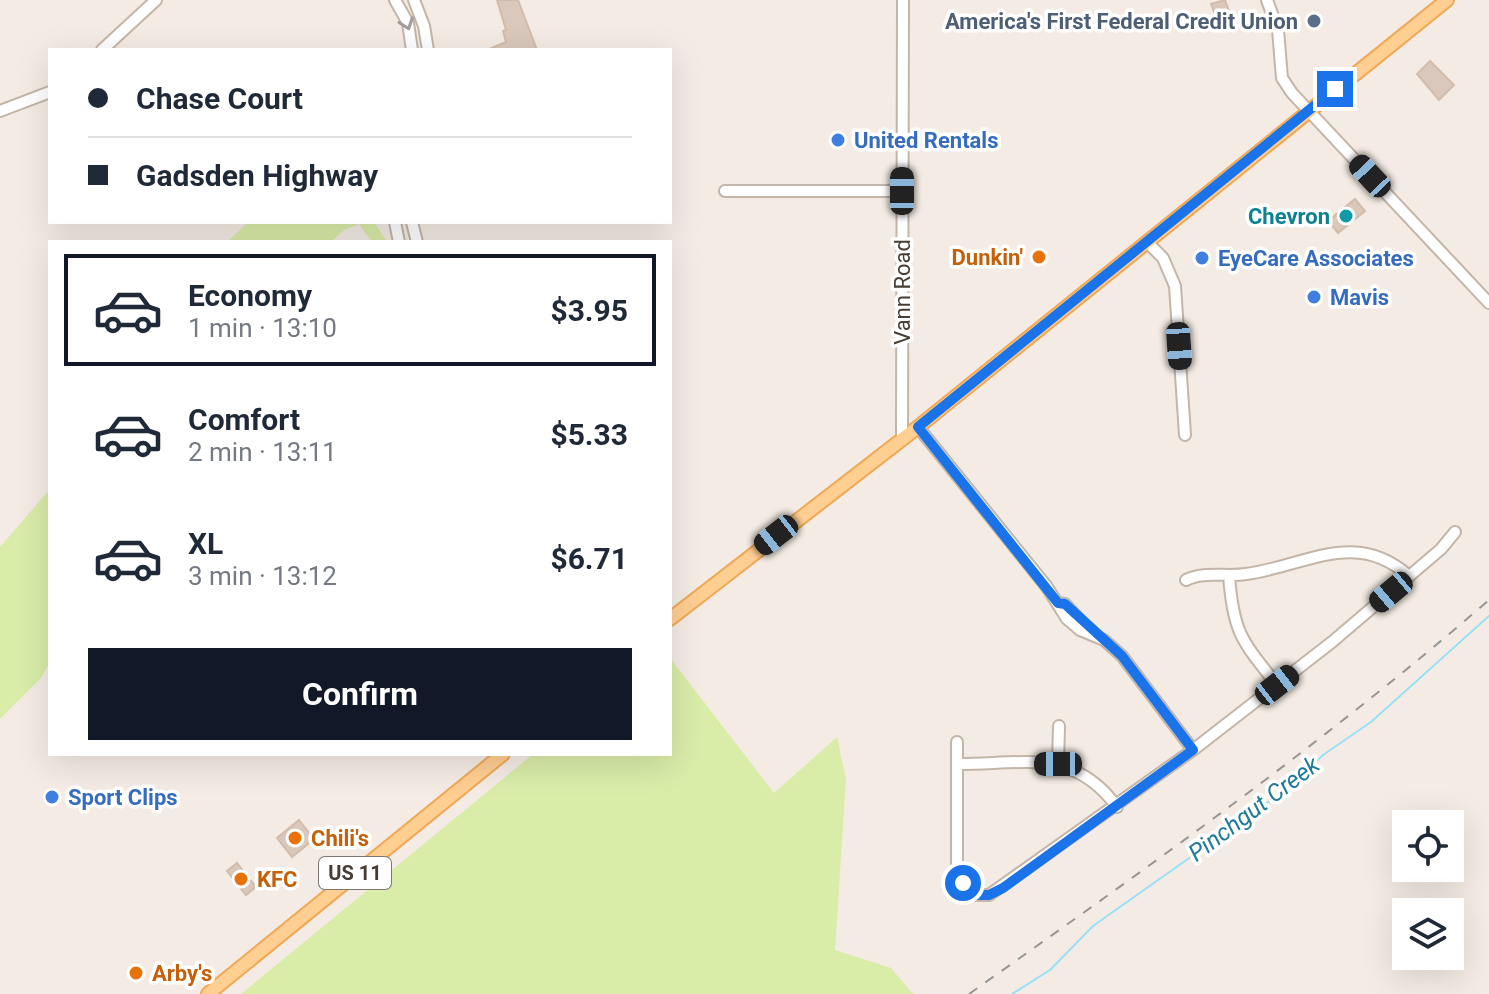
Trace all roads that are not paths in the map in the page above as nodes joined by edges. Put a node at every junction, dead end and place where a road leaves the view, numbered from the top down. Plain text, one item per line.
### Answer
1 (156, 0) edge
2 (395, 0) edge
3 (414, 0) edge
4 (903, 0) edge
5 (1267, 0) edge
6 (1447, 0) edge
7 (104, 48) edge
8 (412, 48) edge
9 (428, 48) edge
10 (48, 93) edge
11 (0, 111) edge
12 (1307, 111) junction
13 (725, 191) dead end
14 (902, 191) junction
15 (1147, 242) junction
16 (1489, 303) edge
17 (918, 427) junction
18 (1185, 435) dead end
19 (902, 440) junction
20 (1455, 532) dead end
21 (1229, 575) junction
22 (1409, 576) junction
23 (1186, 580) dead end
24 (672, 617) edge
25 (1277, 685) junction
26 (1059, 726) dead end
27 (957, 742) dead end
28 (1193, 750) junction
29 (501, 756) edge
30 (959, 764) junction
31 (1058, 764) junction
32 (1117, 807) junction
33 (208, 994) edge

1 - 7 street
2 -> 8 street
3 - 9 street
4 - 14 street, Vann Road
5 - 12 street
6 - 12 main road
10 - 11 street
12 - 15 main road
12 - 16 street
13 - 14 street
14 - 19 street, Vann Road
15 - 17 main road
15 - 18 street
17 - 19 main road
17 - 28 street
19 - 24 main road
20 - 22 street
21 - 22 street
21 - 23 street
21 - 25 street
22 - 25 street
25 - 28 street
26 - 31 street
27 - 30 street
28 - 32 street
29 - 33 main road, US 11
30 - 31 street
30 - 32 street
31 - 32 street

